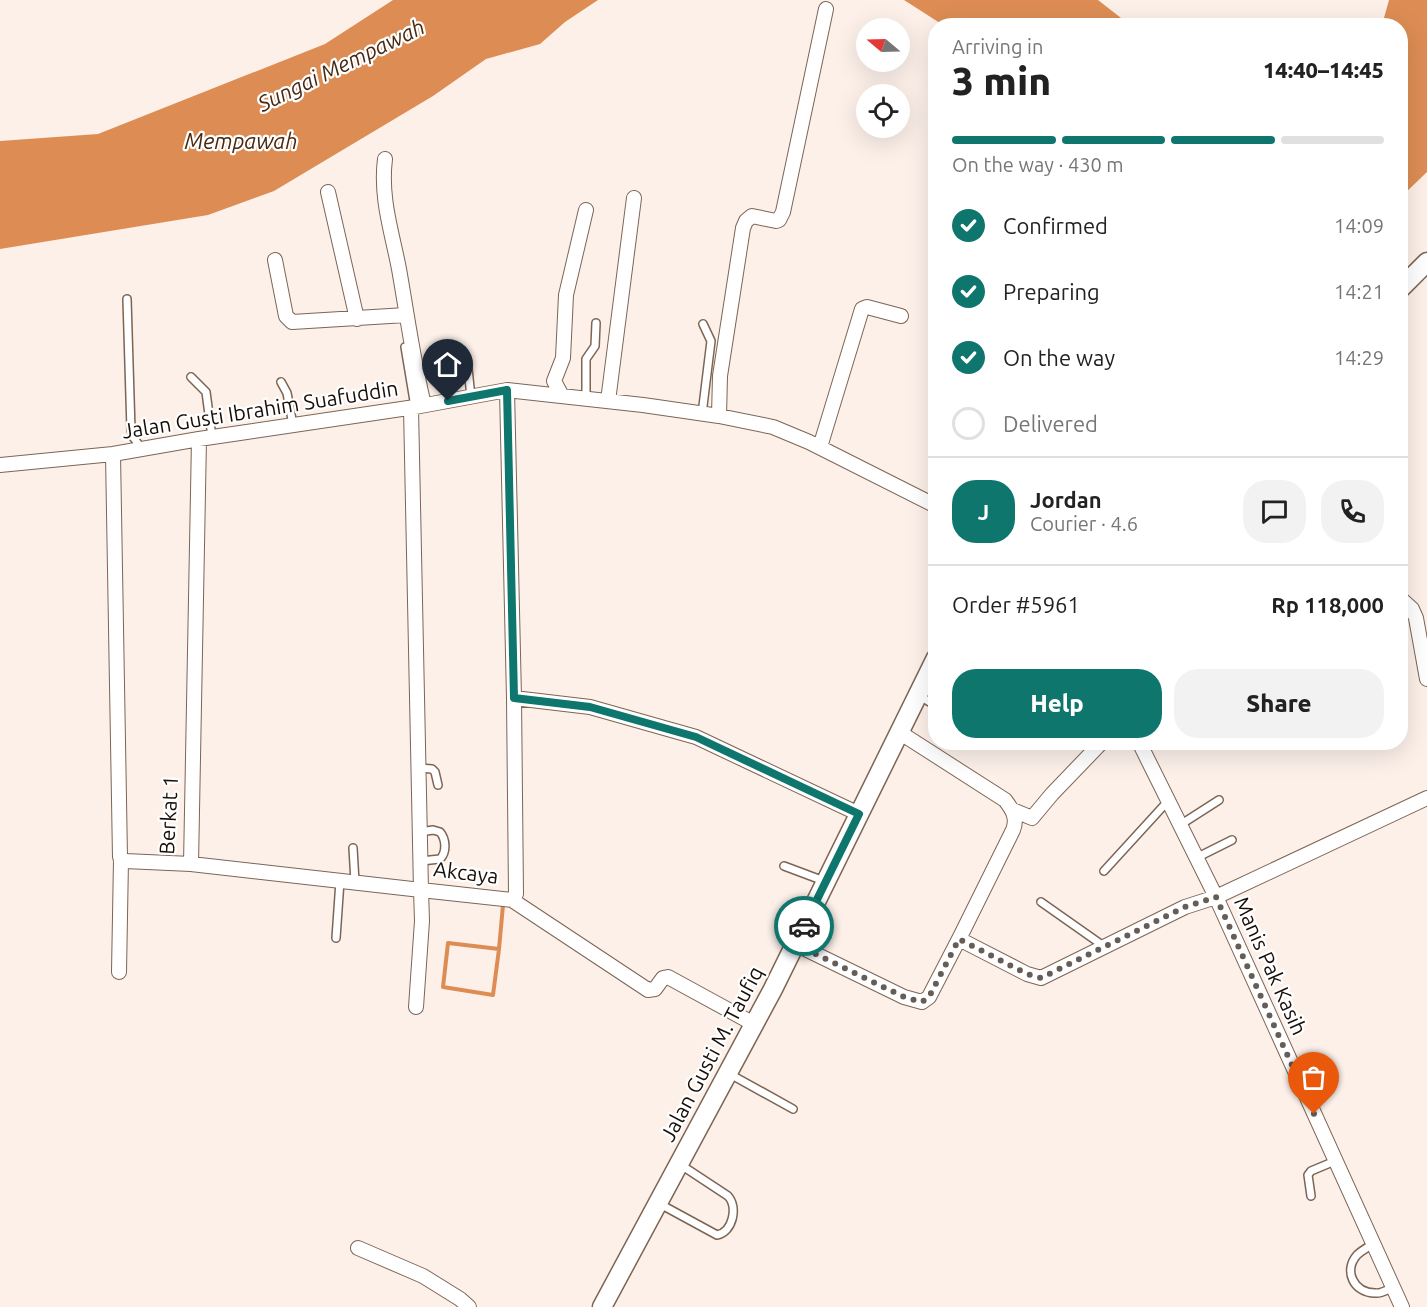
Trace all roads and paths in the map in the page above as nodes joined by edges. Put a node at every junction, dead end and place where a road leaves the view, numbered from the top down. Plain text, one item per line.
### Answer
1 (826, 9) dead end
2 (385, 159) dead end
3 (328, 192) dead end
4 (634, 198) dead end
5 (586, 210) dead end
6 (274, 260) dead end
7 (1427, 262) edge
8 (1408, 281) edge
9 (127, 299) dead end
10 (406, 315) junction
11 (901, 316) dead end
12 (357, 319) junction
13 (596, 323) dead end
14 (703, 324) dead end
15 (405, 346) dead end
16 (467, 359) dead end
17 (191, 377) dead end
18 (281, 381) dead end
19 (507, 390) junction
20 (562, 396) junction
21 (471, 397) junction
22 (586, 399) junction
23 (608, 401) junction
24 (417, 407) junction
25 (702, 414) junction
26 (719, 416) junction
27 (293, 425) junction
28 (205, 438) junction
29 (820, 447) junction
30 (142, 448) junction
31 (112, 454) junction
32 (0, 465) edge
33 (928, 502) edge
34 (1408, 605) edge
35 (928, 678) edge
36 (1427, 680) edge
37 (917, 695) junction
38 (514, 698) junction
39 (928, 701) edge
40 (899, 732) junction
41 (1094, 750) edge
42 (1143, 750) edge
43 (419, 768) junction
44 (438, 785) dead end
45 (1427, 798) edge
46 (1219, 800) dead end
47 (1168, 801) junction
48 (1013, 810) junction
49 (859, 814) junction
50 (1180, 825) junction
51 (420, 832) junction
52 (1232, 840) dead end
53 (353, 848) dead end
54 (1197, 858) junction
55 (122, 860) junction
56 (421, 861) junction
57 (191, 864) junction
58 (784, 866) dead end
59 (1104, 871) dead end
60 (340, 881) junction
61 (355, 882) junction
62 (826, 882) junction
63 (422, 890) junction
64 (1216, 897) junction
65 (512, 900) junction
66 (1041, 902) dead end
67 (336, 938) dead end
68 (959, 939) junction
69 (795, 944) junction
70 (1105, 947) junction
71 (119, 972) dead end
72 (416, 1006) dead end
73 (754, 1024) junction
74 (728, 1073) junction
75 (793, 1109) dead end
76 (1335, 1161) junction
77 (679, 1164) junction
78 (1311, 1196) dead end
79 (658, 1203) junction
80 (1373, 1244) junction
81 (358, 1248) dead end
82 (1393, 1287) junction
83 (469, 1307) edge
84 (602, 1307) edge
85 (1402, 1307) edge

1 - 26 street
2 - 10 street, Akcaya
3 - 12 street
4 - 23 street
5 - 20 street
6 - 12 street
7 - 8 main road
9 - 30 lane
10 - 12 street
10 - 24 street, Akcaya
11 - 29 street
13 - 22 lane
14 - 25 lane
15 - 24 lane
16 - 21 lane
17 - 28 lane
18 - 27 lane
19 - 20 street, Jalan Gusti Ibrahim Suafuddin
19 - 21 street, Jalan Gusti Ibrahim Suafuddin
19 - 38 street, Akcaya
20 - 22 street, Jalan Gusti Ibrahim Suafuddin
21 - 24 street, Jalan Gusti Ibrahim Suafuddin
22 - 23 street, Jalan Gusti Ibrahim Suafuddin
23 - 25 street, Jalan Gusti Ibrahim Suafuddin
24 - 27 street, Jalan Gusti Ibrahim Suafuddin
24 - 43 street, Akcaya
25 - 26 street, Jalan Gusti Ibrahim Suafuddin
26 - 29 street, Jalan Gusti Ibrahim Suafuddin
27 - 28 street, Jalan Gusti Ibrahim Suafuddin
28 - 30 street, Jalan Gusti Ibrahim Suafuddin
28 - 57 street, Berkat 1
29 - 33 street, Jalan Gusti Ibrahim Suafuddin
30 - 31 street, Jalan Gusti Ibrahim Suafuddin
31 - 32 street, Jalan Gusti Ibrahim Suafuddin
31 - 55 street
34 - 36 street
35 - 37 main road, Jalan Gusti M. Taufiq
37 - 39 lane
37 - 40 main road, Jalan Gusti M. Taufiq
38 - 49 street
38 - 65 street, Akcaya
40 - 48 street
40 - 49 main road, Jalan Gusti M. Taufiq
41 - 48 street
42 - 47 street, Manis Pak Kasih
43 - 44 lane
43 - 51 street, Akcaya
45 - 64 street
46 - 50 lane
47 - 50 street, Manis Pak Kasih
47 - 59 lane
48 - 68 street
49 - 62 main road, Jalan Gusti M. Taufiq
50 - 54 street, Manis Pak Kasih
51 - 56 street, Akcaya
51 - 56 lane
52 - 54 lane
53 - 61 lane
54 - 64 street, Manis Pak Kasih
55 - 57 street, Berkat 1
55 - 71 street
56 - 63 street, Akcaya
57 - 60 street
58 - 62 lane
60 - 61 street
60 - 67 lane
61 - 63 street
62 - 69 main road, Jalan Gusti M. Taufiq
63 - 65 street, Akcaya
63 - 72 street
64 - 70 street
64 - 76 street, Manis Pak Kasih
65 - 73 street
66 - 70 lane
68 - 69 street
68 - 70 street
69 - 73 main road, Jalan Gusti M. Taufiq
73 - 74 main road, Jalan Gusti M. Taufiq
74 - 75 lane
74 - 77 main road, Jalan Gusti M. Taufiq
76 - 78 lane
76 - 80 street, Manis Pak Kasih
77 - 79 main road, Jalan Gusti M. Taufiq
77 - 79 lane
79 - 84 main road, Jalan Gusti M. Taufiq
80 - 82 street, Manis Pak Kasih
80 - 82 lane
81 - 83 street
82 - 85 street, Manis Pak Kasih

